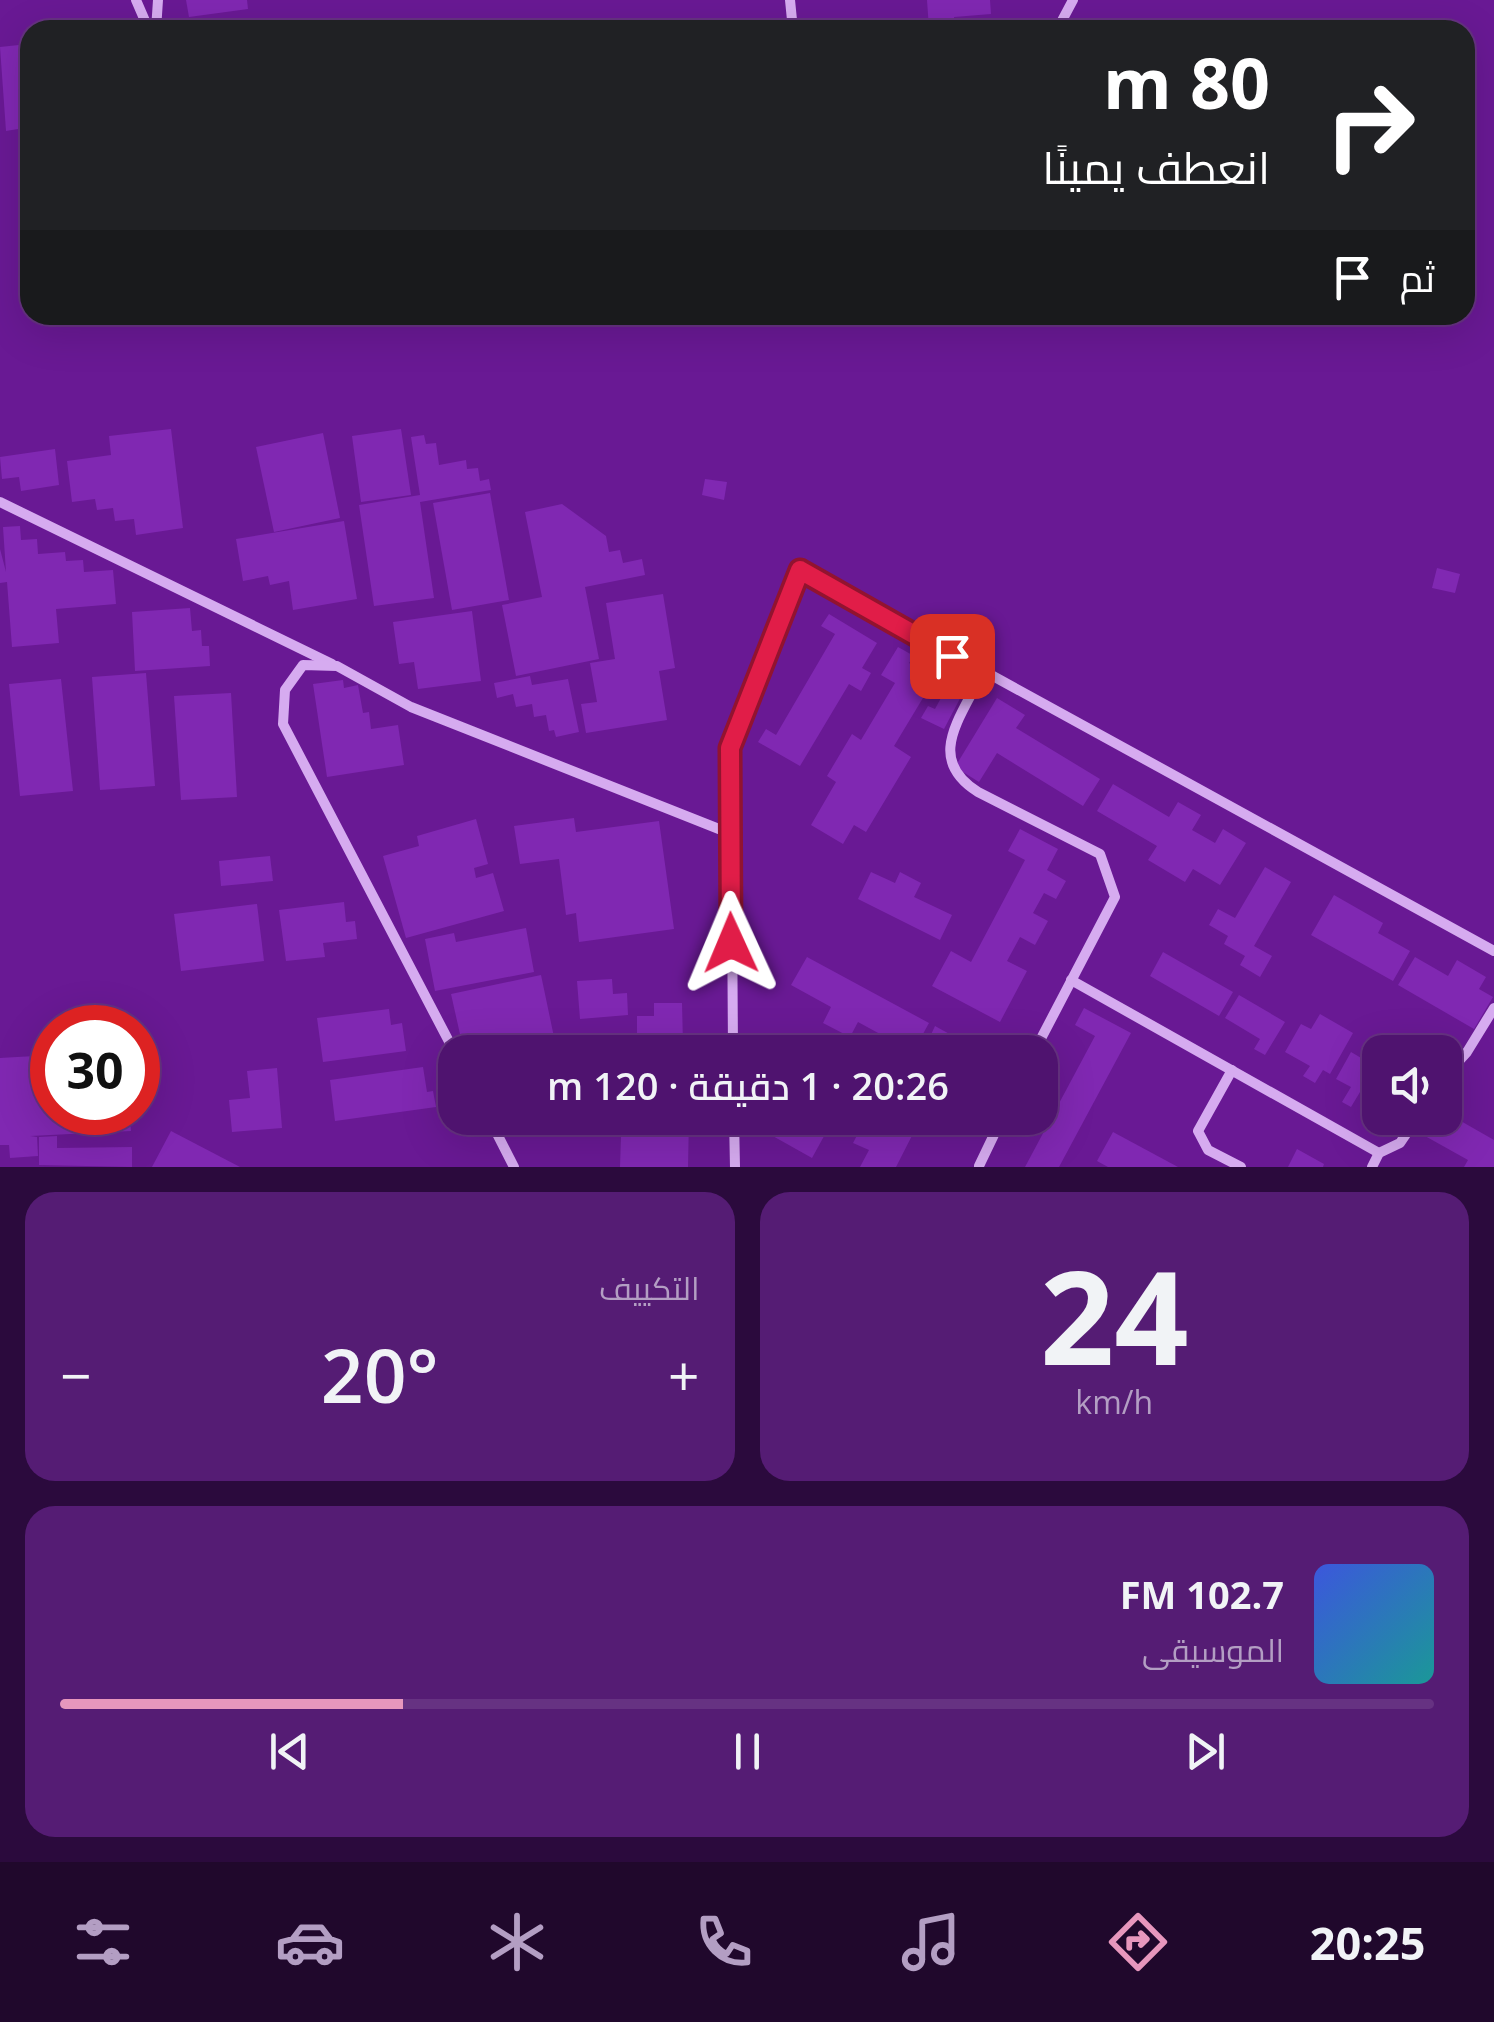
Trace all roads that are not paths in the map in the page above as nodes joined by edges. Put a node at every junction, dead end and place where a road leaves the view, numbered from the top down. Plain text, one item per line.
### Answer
1 (0, 502) edge
2 (337, 666) junction
3 (982, 673) junction
4 (729, 833) junction
5 (1494, 951) edge
6 (1071, 980) junction
7 (1494, 1008) edge
8 (445, 1035) edge
9 (732, 1035) edge
10 (1043, 1035) edge
11 (1462, 1057) edge
12 (1232, 1070) junction
13 (497, 1135) edge
14 (734, 1135) edge
15 (994, 1135) edge
16 (1406, 1135) edge
17 (1379, 1153) junction
18 (979, 1166) edge
19 (514, 1167) edge
20 (735, 1167) edge
21 (1241, 1167) edge
22 (1372, 1167) edge

1 - 2 street
2 - 4 street
2 - 8 street
3 - 4 street
3 - 5 street
3 - 6 street
4 - 9 street
6 - 10 street
6 - 12 street
7 - 11 street
12 - 17 street
12 - 21 street
13 - 19 street
14 - 20 street
15 - 18 street
16 - 17 street
17 - 22 street

